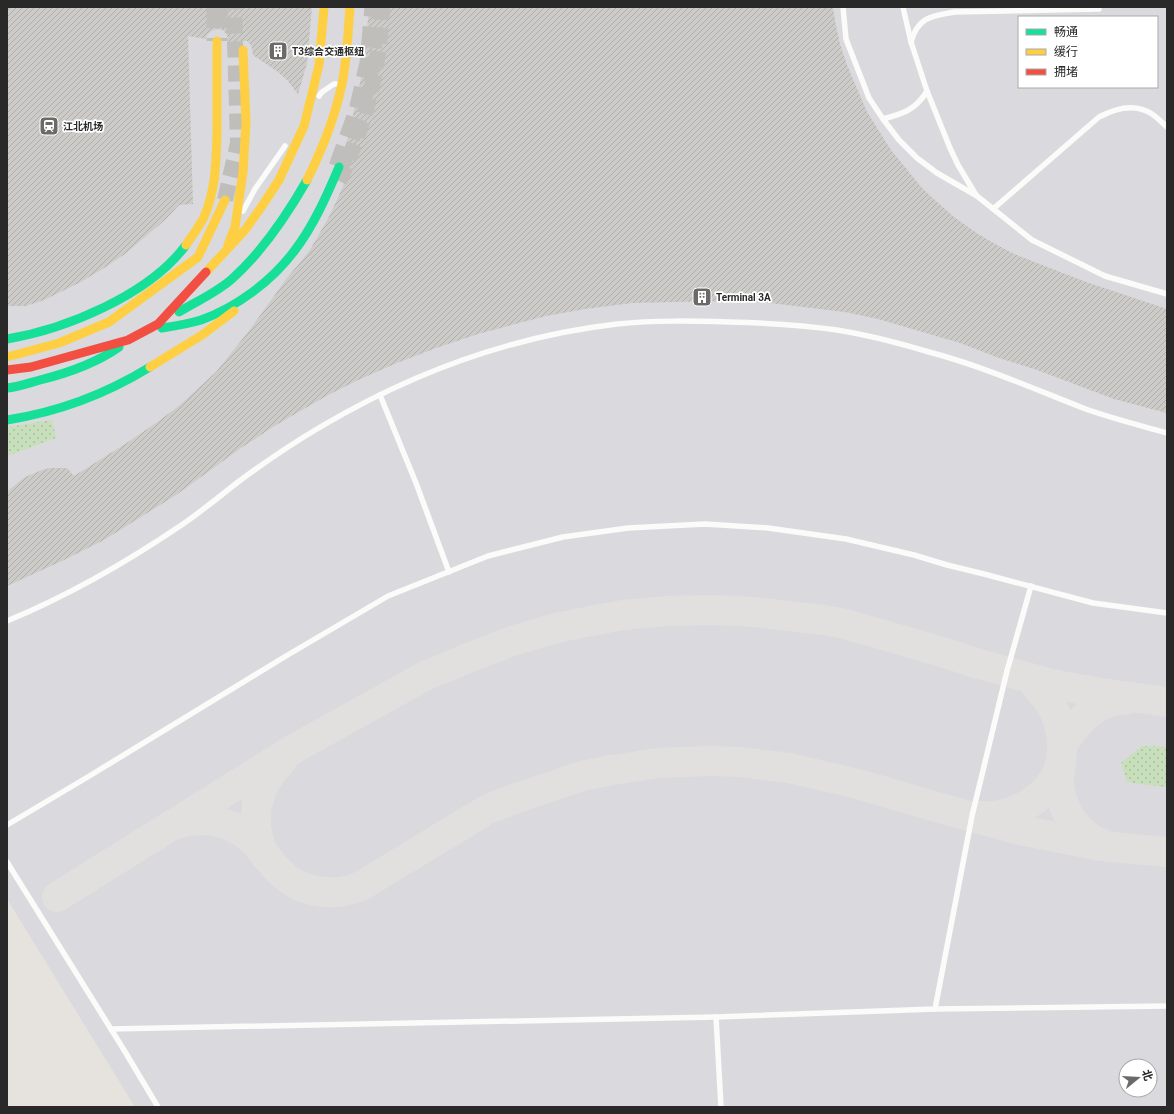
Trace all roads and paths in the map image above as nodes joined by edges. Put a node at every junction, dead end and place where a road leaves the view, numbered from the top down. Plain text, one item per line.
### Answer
1 (324, 7) edge
2 (350, 7) edge
3 (843, 7) edge
4 (903, 7) edge
5 (1099, 9) dead end
6 (218, 41) tunnel mouth
7 (911, 42) junction
8 (243, 50) dead end
9 (351, 82) dead end
10 (927, 91) junction
11 (883, 119) junction
12 (1167, 127) edge
13 (295, 131) dead end
14 (286, 144) dead end
15 (339, 167) tunnel mouth
16 (976, 196) junction
17 (225, 200) tunnel mouth
18 (994, 209) junction
19 (319, 220) dead end
20 (235, 227) junction
21 (215, 275) dead end
22 (210, 285) dead end
23 (1167, 294) edge
24 (158, 324) junction
25 (148, 330) junction
26 (7, 340) edge
27 (128, 340) junction
28 (59, 343) junction
29 (7, 350) edge
30 (167, 356) junction
31 (7, 357) edge
32 (7, 370) edge
33 (7, 388) edge
34 (380, 395) junction
35 (7, 420) edge
36 (1167, 433) edge
37 (449, 572) junction
38 (1031, 586) junction
39 (1167, 613) edge
40 (7, 621) edge
41 (7, 824) edge
42 (7, 862) edge
43 (1167, 1006) edge
44 (935, 1009) junction
45 (716, 1017) junction
46 (111, 1029) junction
47 (158, 1107) edge
48 (721, 1107) edge

1 - 24 main road
2 - 24 main road
3 - 11 lane
4 - 7 lane
5 - 7 lane
6 - 26 main road
7 - 10 lane
8 - 20 main road
9 - 13 lane
10 - 11 lane
10 - 16 lane
11 - 16 lane
12 - 18 lane
14 - 20 lane
15 - 25 main road
16 - 18 lane
17 - 28 main road
18 - 23 lane
19 - 30 main road
20 - 21 main road
22 - 30 main road
24 - 25 main road
25 - 27 main road
27 - 32 main road
27 - 33 main road
28 - 29 main road
28 - 31 main road
30 - 35 main road
34 - 36 lane
34 - 37 lane
34 - 40 lane
37 - 38 lane
37 - 41 lane
38 - 39 lane
38 - 44 lane
42 - 46 lane
43 - 44 lane
44 - 45 lane
45 - 46 lane
45 - 48 lane
46 - 47 lane

